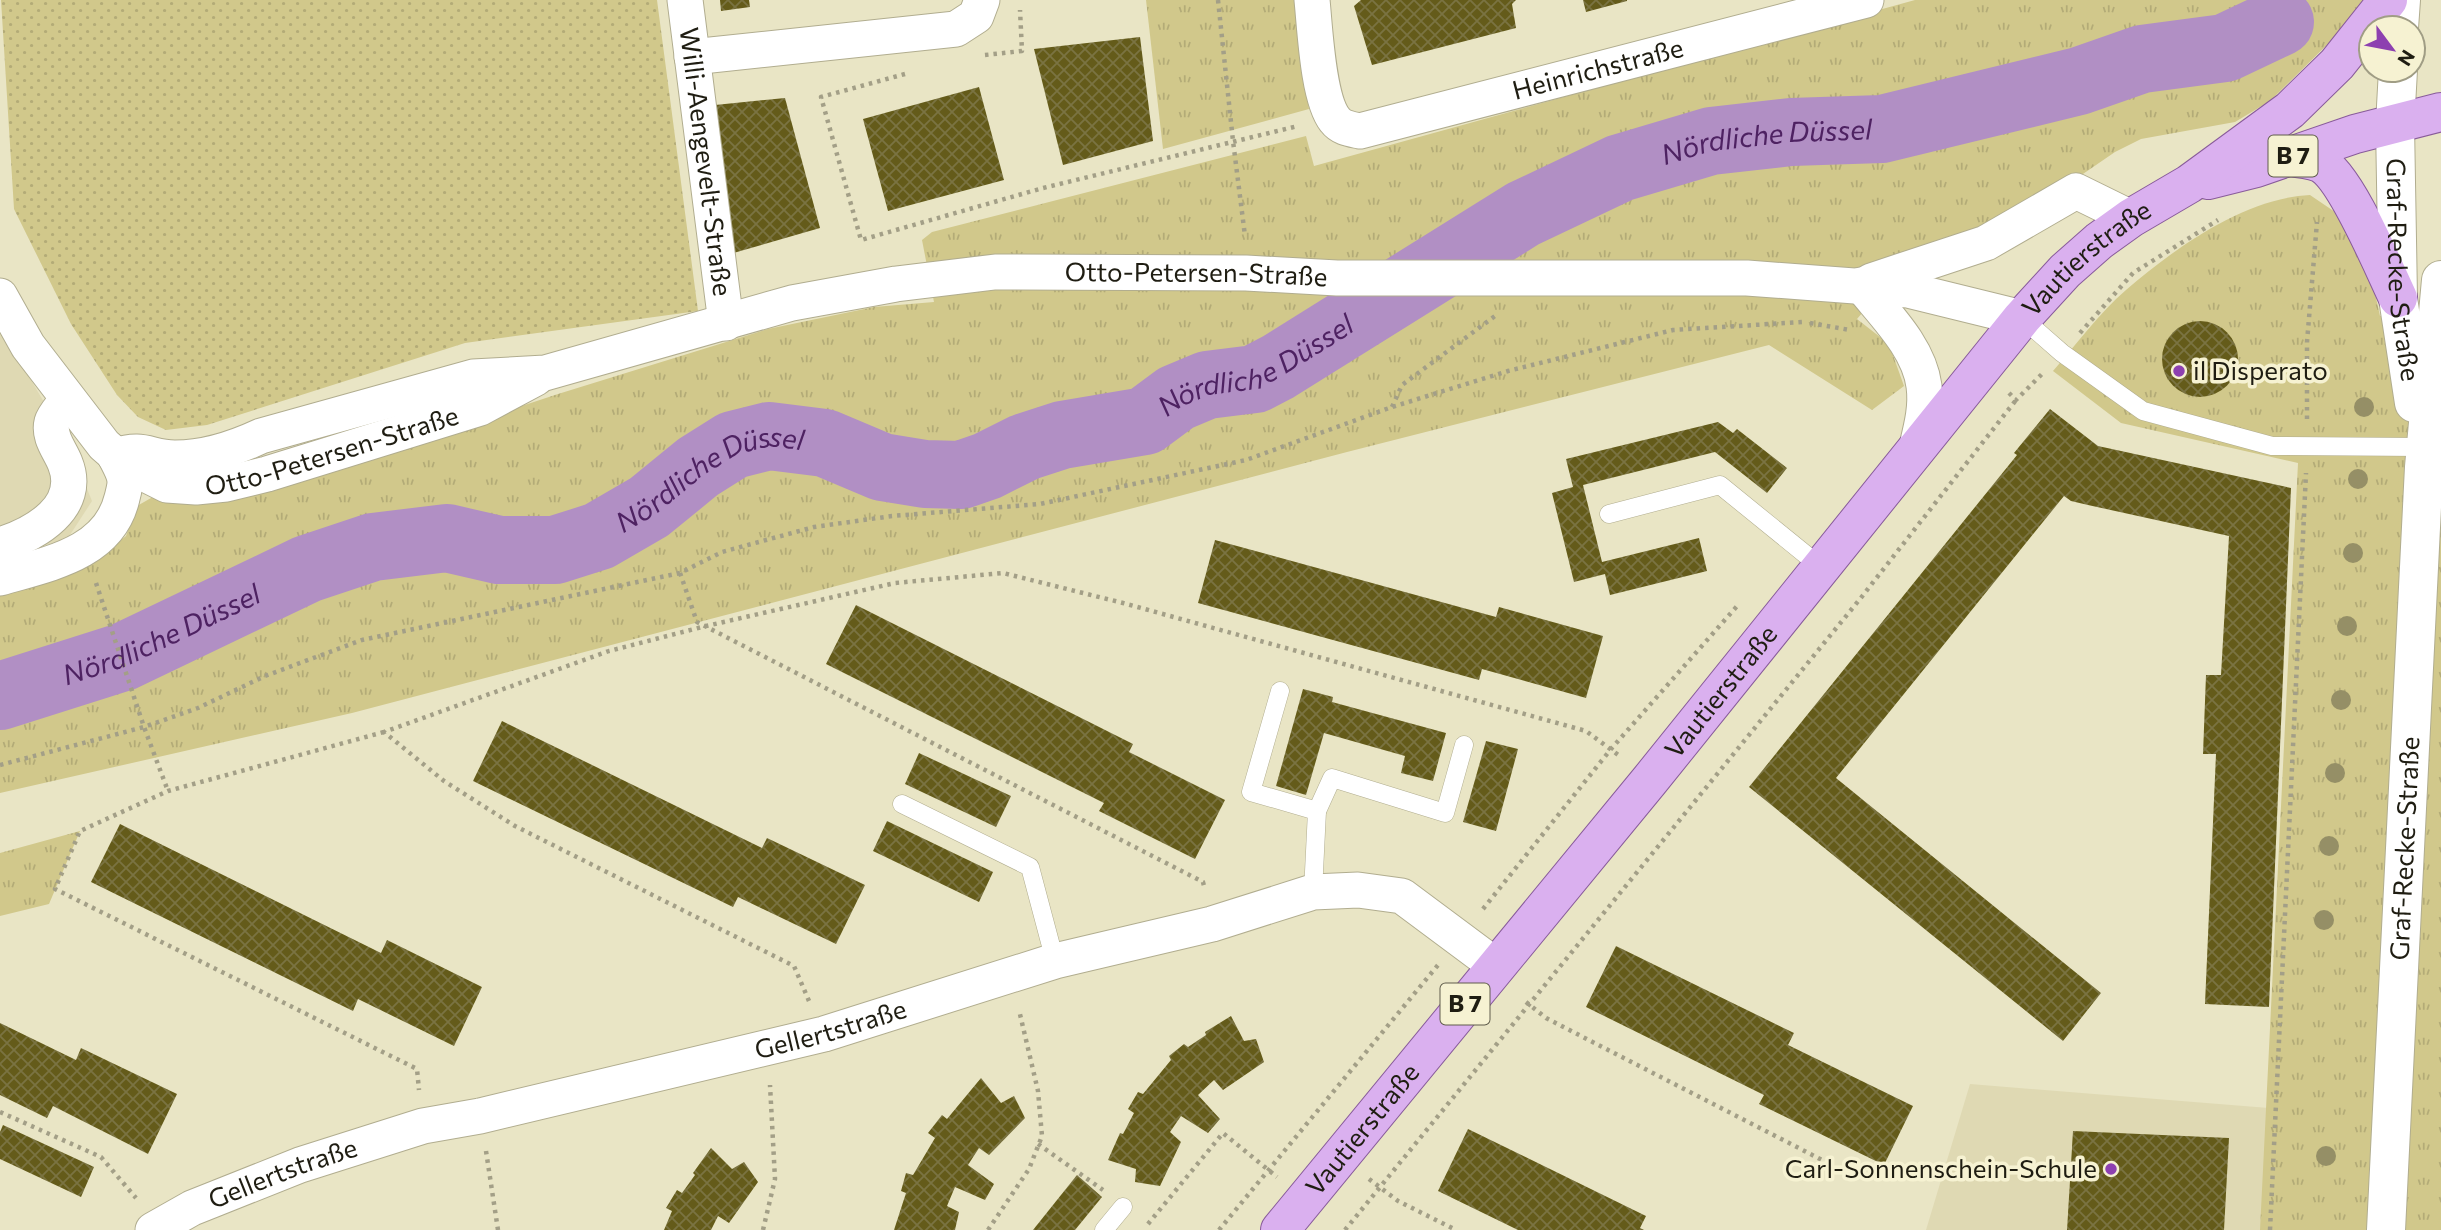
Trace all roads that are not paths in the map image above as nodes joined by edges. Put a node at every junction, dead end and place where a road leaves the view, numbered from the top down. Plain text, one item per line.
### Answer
1 (685, 0) edge
2 (982, 0) edge
3 (1312, 0) edge
4 (1866, 0) edge
5 (2388, 0) edge
6 (692, 57) junction
7 (2397, 84) edge
8 (2441, 112) edge
9 (2395, 124) junction
10 (2288, 157) junction
11 (2189, 184) junction
12 (2132, 218) junction
13 (2441, 280) edge
14 (1861, 285) junction
15 (0, 296) edge
16 (2398, 298) junction
17 (2022, 317) junction
18 (726, 323) junction
19 (67, 400) junction
20 (1916, 450) junction
21 (115, 456) junction
22 (2423, 457) junction
23 (1609, 514) dead end
24 (0, 545) edge
25 (1821, 567) junction
26 (0, 578) edge
27 (1280, 691) dead end
28 (1464, 745) dead end
29 (902, 804) dead end
30 (1317, 811) junction
31 (1313, 892) junction
32 (1055, 961) junction
33 (1493, 970) junction
34 (1123, 1207) road end
35 (156, 1228) edge
36 (1104, 1230) edge
37 (1280, 1230) edge
38 (2386, 1230) edge

1 - 6 street, Willi-Aengevelt-Straße
2 - 6 street
3 - 4 street, Heinrichstraße
5 - 11 main road, B 7
6 - 18 street, Willi-Aengevelt-Straße
7 - 9 street, Graf-Recke-Straße
8 - 9 main road, B 7
9 - 10 main road, B 7
9 - 16 street, Graf-Recke-Straße
10 - 11 main road, B 7
10 - 16 main road
11 - 12 main road, Vautierstraße / B 7
12 - 14 street, Otto-Petersen-Straße
12 - 17 main road, Vautierstraße / B 7
13 - 22 street, Graf-Recke-Straße
14 - 17 street, Otto-Petersen-Straße
14 - 18 street, Otto-Petersen-Straße
14 - 20 street
15 - 19 street
16 - 22 street, Graf-Recke-Straße
17 - 20 main road, Vautierstraße / B 7
17 - 22 lane
18 - 21 street, Otto-Petersen-Straße
19 - 21 street
19 - 24 street
20 - 25 main road, Vautierstraße / B 7
21 - 26 street
22 - 38 street, Graf-Recke-Straße
23 - 25 lane
25 - 33 main road, Vautierstraße / B 7
27 - 30 lane
28 - 30 lane
29 - 32 lane
30 - 31 lane
31 - 32 street, Gellertstraße
31 - 33 street, Gellertstraße
32 - 35 street, Gellertstraße
33 - 37 main road, Vautierstraße / B 7
34 - 36 lane

